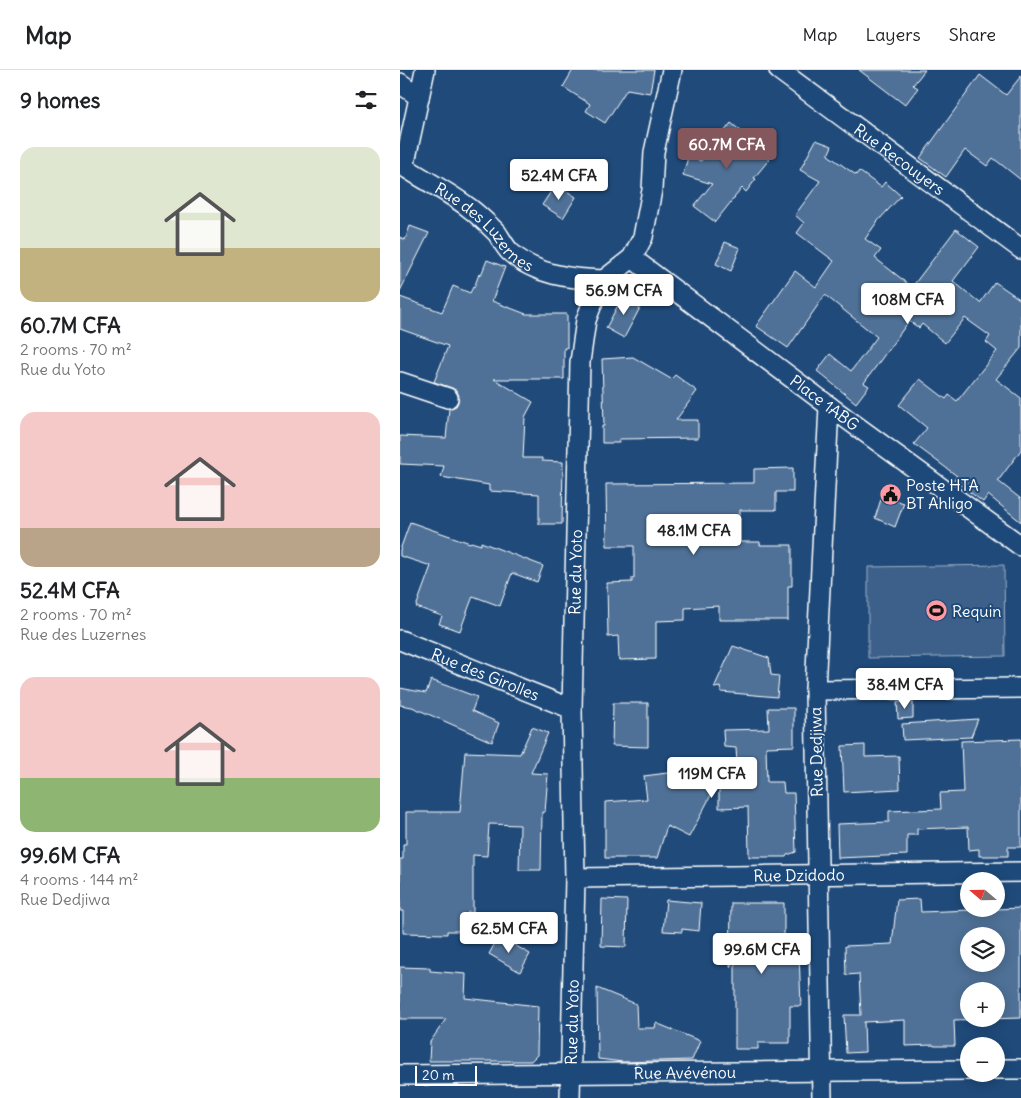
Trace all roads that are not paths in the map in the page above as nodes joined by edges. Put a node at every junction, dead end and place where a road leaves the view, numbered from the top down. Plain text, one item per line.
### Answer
1 (425, 70) edge
2 (672, 70) edge
3 (778, 70) edge
4 (400, 84) edge
5 (418, 97) junction
6 (402, 165) edge
7 (1021, 249) edge
8 (632, 258) junction
9 (604, 280) junction
10 (400, 382) edge
11 (448, 398) dead end
12 (829, 406) junction
13 (1021, 546) edge
14 (400, 640) edge
15 (1021, 688) edge
16 (815, 690) junction
17 (572, 709) junction
18 (1021, 872) edge
19 (817, 874) junction
20 (576, 878) junction
21 (1005, 1069) edge
22 (1021, 1069) edge
23 (960, 1070) edge
24 (822, 1071) junction
25 (570, 1073) junction
26 (400, 1075) edge
27 (570, 1098) edge
28 (822, 1098) edge

1 - 5 street
2 - 8 street, Rue du Yoto
3 - 7 street, Rue Recouyers
4 - 5 street
5 - 6 street
6 - 9 street, Rue des Luzernes
8 - 9 street, Rue du Yoto
8 - 12 street, Place 1ABG
9 - 17 street, Rue du Yoto
10 - 11 street
12 - 13 street, Place 1ABG
12 - 16 street, Rue Dedjiwa
14 - 17 street, Rue des Girolles
15 - 16 street
16 - 19 street, Rue Dedjiwa
17 - 20 street, Rue du Yoto
18 - 19 street, Rue Dzidodo
19 - 20 street, Rue Dzidodo
19 - 24 street, Rue Dedjiwa
20 - 25 street, Rue du Yoto
21 - 22 street
23 - 24 street, Rue Avévénou
24 - 25 street, Rue Avévénou
24 - 28 street, Rue Dedjiwa
25 - 26 street, Rue Avévénou
25 - 27 street, Rue du Yoto

